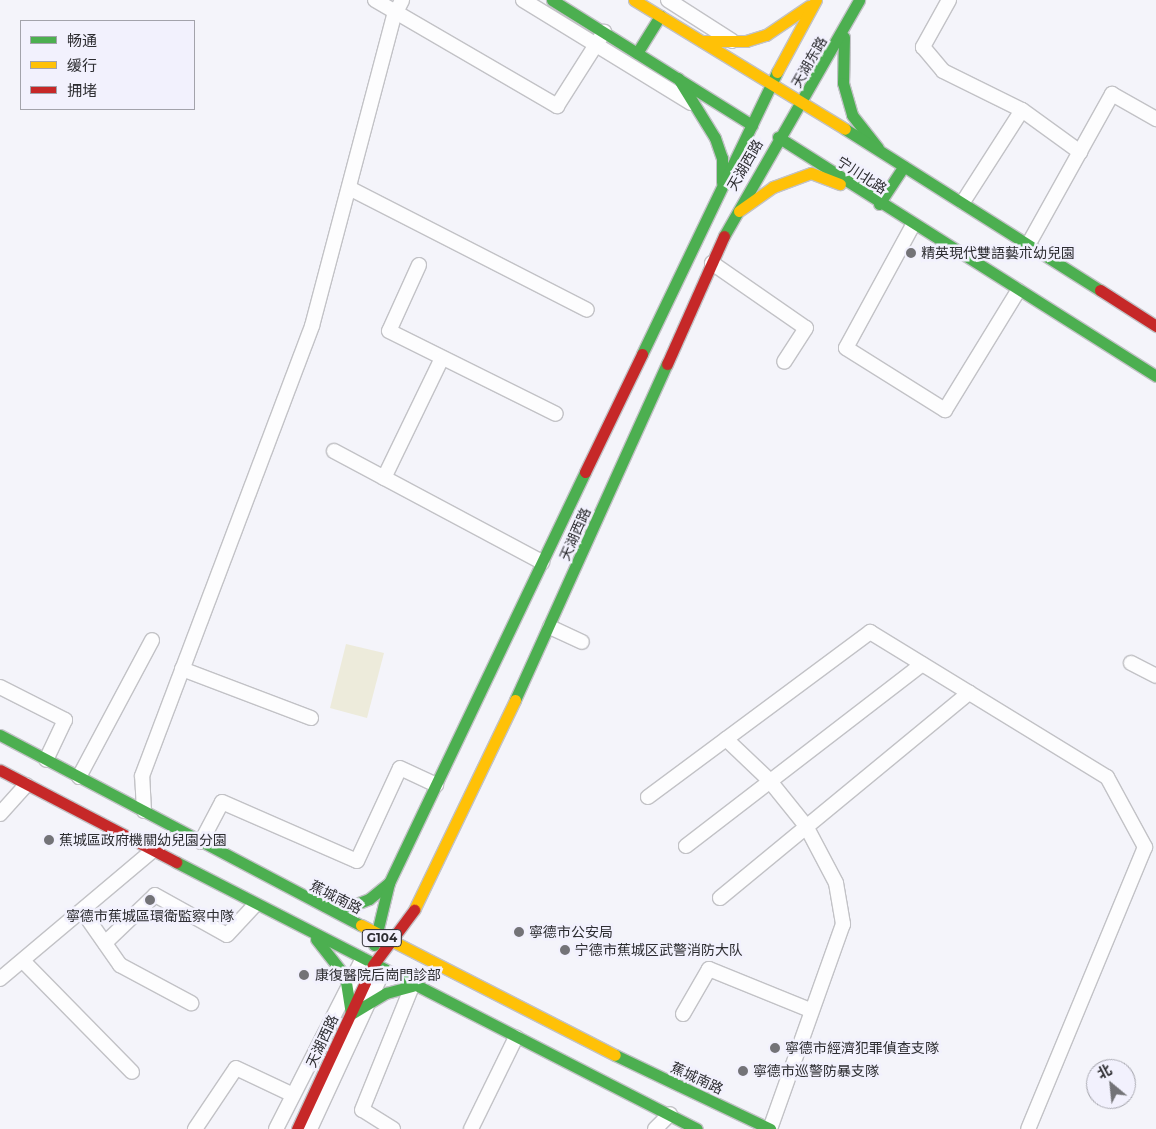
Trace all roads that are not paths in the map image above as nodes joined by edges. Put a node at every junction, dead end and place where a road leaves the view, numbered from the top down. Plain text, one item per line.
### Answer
1 (375, 0) edge
2 (523, 0) edge
3 (552, 0) edge
4 (634, 0) edge
5 (668, 0) edge
6 (816, 0) edge
7 (841, 0) edge
8 (949, 0) edge
9 (857, 3) edge
10 (399, 6) edge
11 (660, 16) junction
12 (845, 30) junction
13 (604, 32) junction
14 (702, 41) junction
15 (732, 41) junction
16 (596, 45) junction
17 (637, 53) junction
18 (678, 78) junction
19 (771, 83) junction
20 (803, 102) junction
21 (698, 107) junction
22 (1022, 110) junction
23 (1156, 119) edge
24 (765, 131) junction
25 (880, 151) junction
26 (1080, 152) junction
27 (904, 166) junction
28 (348, 188) junction
29 (722, 188) junction
30 (858, 191) junction
31 (963, 202) junction
32 (879, 204) junction
33 (733, 215) junction
34 (704, 224) junction
35 (913, 226) junction
36 (724, 235) junction
37 (1028, 246) junction
38 (712, 263) junction
39 (419, 265) dead end
40 (1018, 291) junction
41 (587, 310) dead end
42 (1156, 326) edge
43 (442, 358) junction
44 (784, 362) dead end
45 (1156, 376) edge
46 (556, 414) dead end
47 (334, 452) dead end
48 (384, 478) junction
49 (542, 562) junction
50 (550, 627) junction
51 (152, 640) dead end
52 (582, 642) dead end
53 (1131, 663) dead end
54 (922, 664) junction
55 (182, 668) junction
56 (1156, 676) edge
57 (0, 686) edge
58 (969, 693) junction
59 (311, 718) dead end
60 (0, 735) edge
61 (726, 739) junction
62 (46, 760) junction
63 (0, 770) edge
64 (79, 777) junction
65 (769, 780) junction
66 (436, 784) junction
67 (26, 785) junction
68 (648, 796) dead end
69 (144, 812) junction
70 (0, 814) edge
71 (806, 826) junction
72 (201, 842) junction
73 (686, 846) dead end
74 (152, 851) junction
75 (389, 883) junction
76 (720, 898) dead end
77 (255, 905) junction
78 (320, 906) junction
79 (414, 909) junction
80 (83, 912) junction
81 (374, 933) junction
82 (311, 934) junction
83 (391, 940) junction
84 (105, 943) junction
85 (24, 962) junction
86 (372, 965) junction
87 (442, 969) junction
88 (0, 979) edge
89 (412, 986) junction
90 (347, 989) junction
91 (369, 1001) junction
92 (191, 1002) dead end
93 (810, 1010) junction
94 (351, 1014) junction
95 (683, 1014) dead end
96 (516, 1037) junction
97 (132, 1072) dead end
98 (293, 1094) junction
99 (670, 1114) junction
100 (195, 1129) edge
101 (276, 1129) edge
102 (297, 1129) edge
103 (310, 1129) edge
104 (393, 1129) edge
105 (471, 1129) edge
106 (654, 1129) edge
107 (698, 1129) edge
108 (770, 1129) edge
109 (1028, 1129) edge

1 - 10 street
2 - 16 street
3 - 13 main road, 宁川北路
4 - 11 main road
5 - 15 street
6 - 15 main road
6 - 19 main road, 天湖东路
7 - 9 main road
8 - 22 street
9 - 12 main road, 天湖东路
10 - 16 street
10 - 28 street
11 - 14 main road
11 - 17 main road
12 - 20 main road, 天湖东路
12 - 25 main road
13 - 16 street
13 - 17 main road, 宁川北路
14 - 15 main road
14 - 19 main road
16 - 21 street
17 - 18 main road, 宁川北路
18 - 21 main road
18 - 24 main road, 宁川北路
19 - 20 main road
19 - 24 main road, 天湖东路
20 - 24 main road, 天湖东路
20 - 25 main road
21 - 29 main road
22 - 26 street
22 - 31 street
23 - 26 street
24 - 29 main road, 天湖西路
24 - 30 main road, 宁川北路
24 - 33 main road, 天湖西路
25 - 27 main road
26 - 37 street
27 - 31 main road
27 - 32 main road
28 - 41 street
28 - 55 street
29 - 34 main road, 天湖西路
30 - 32 main road, 宁川北路
30 - 33 main road
31 - 37 main road
32 - 35 main road, 宁川北路
33 - 36 main road, 天湖西路
34 - 36 main road
34 - 49 main road, 天湖西路
35 - 40 main road, 宁川北路
35 - 40 street
36 - 38 main road, 天湖西路
37 - 42 main road
38 - 44 street
38 - 50 main road, 天湖西路
39 - 43 street
40 - 45 main road, 宁川北路
43 - 46 street
43 - 48 street
47 - 48 street
48 - 49 street
49 - 66 main road, 天湖西路
50 - 52 street
50 - 79 main road, 天湖西路
51 - 64 street
53 - 56 street
54 - 58 street
54 - 61 street
54 - 65 street
55 - 59 street
55 - 69 street
57 - 62 street
58 - 71 street
58 - 109 street
60 - 62 main road, 蕉城南路 / G104
61 - 65 street
61 - 68 street
62 - 64 main road, 蕉城南路 / G104
63 - 67 main road, G104
64 - 69 main road, 蕉城南路 / G104
65 - 71 street
65 - 73 street
66 - 72 street
66 - 75 main road, 天湖西路
67 - 70 street
67 - 74 main road, G104
69 - 72 main road, 蕉城南路 / G104
71 - 76 street
71 - 93 street
72 - 78 main road, 蕉城南路 / G104
74 - 77 main road, G104
74 - 80 street
75 - 78 main road
75 - 81 main road, 天湖西路
77 - 82 main road, G104
77 - 84 street
78 - 81 main road, 蕉城南路 / G104
79 - 83 main road, 天湖西路
79 - 87 main road
80 - 84 street
80 - 85 street
81 - 83 main road, 蕉城南路 / G104
81 - 86 main road, 天湖西路
82 - 86 main road, G104
82 - 90 main road
83 - 86 main road, 天湖西路
83 - 87 main road, 蕉城南路 / G104
84 - 92 street
85 - 88 street
85 - 97 street
86 - 89 main road, G104
86 - 90 street
86 - 91 street
86 - 94 main road, 天湖西路
87 - 108 main road, 蕉城南路 / G104
89 - 91 main road
89 - 96 main road, G104
89 - 104 street
90 - 94 main road
90 - 98 street
91 - 94 main road
91 - 103 street
93 - 95 street
93 - 108 street
94 - 102 main road, 天湖西路
96 - 99 main road, G104
96 - 105 street
98 - 100 street
98 - 101 street
99 - 106 street
99 - 107 main road, G104

